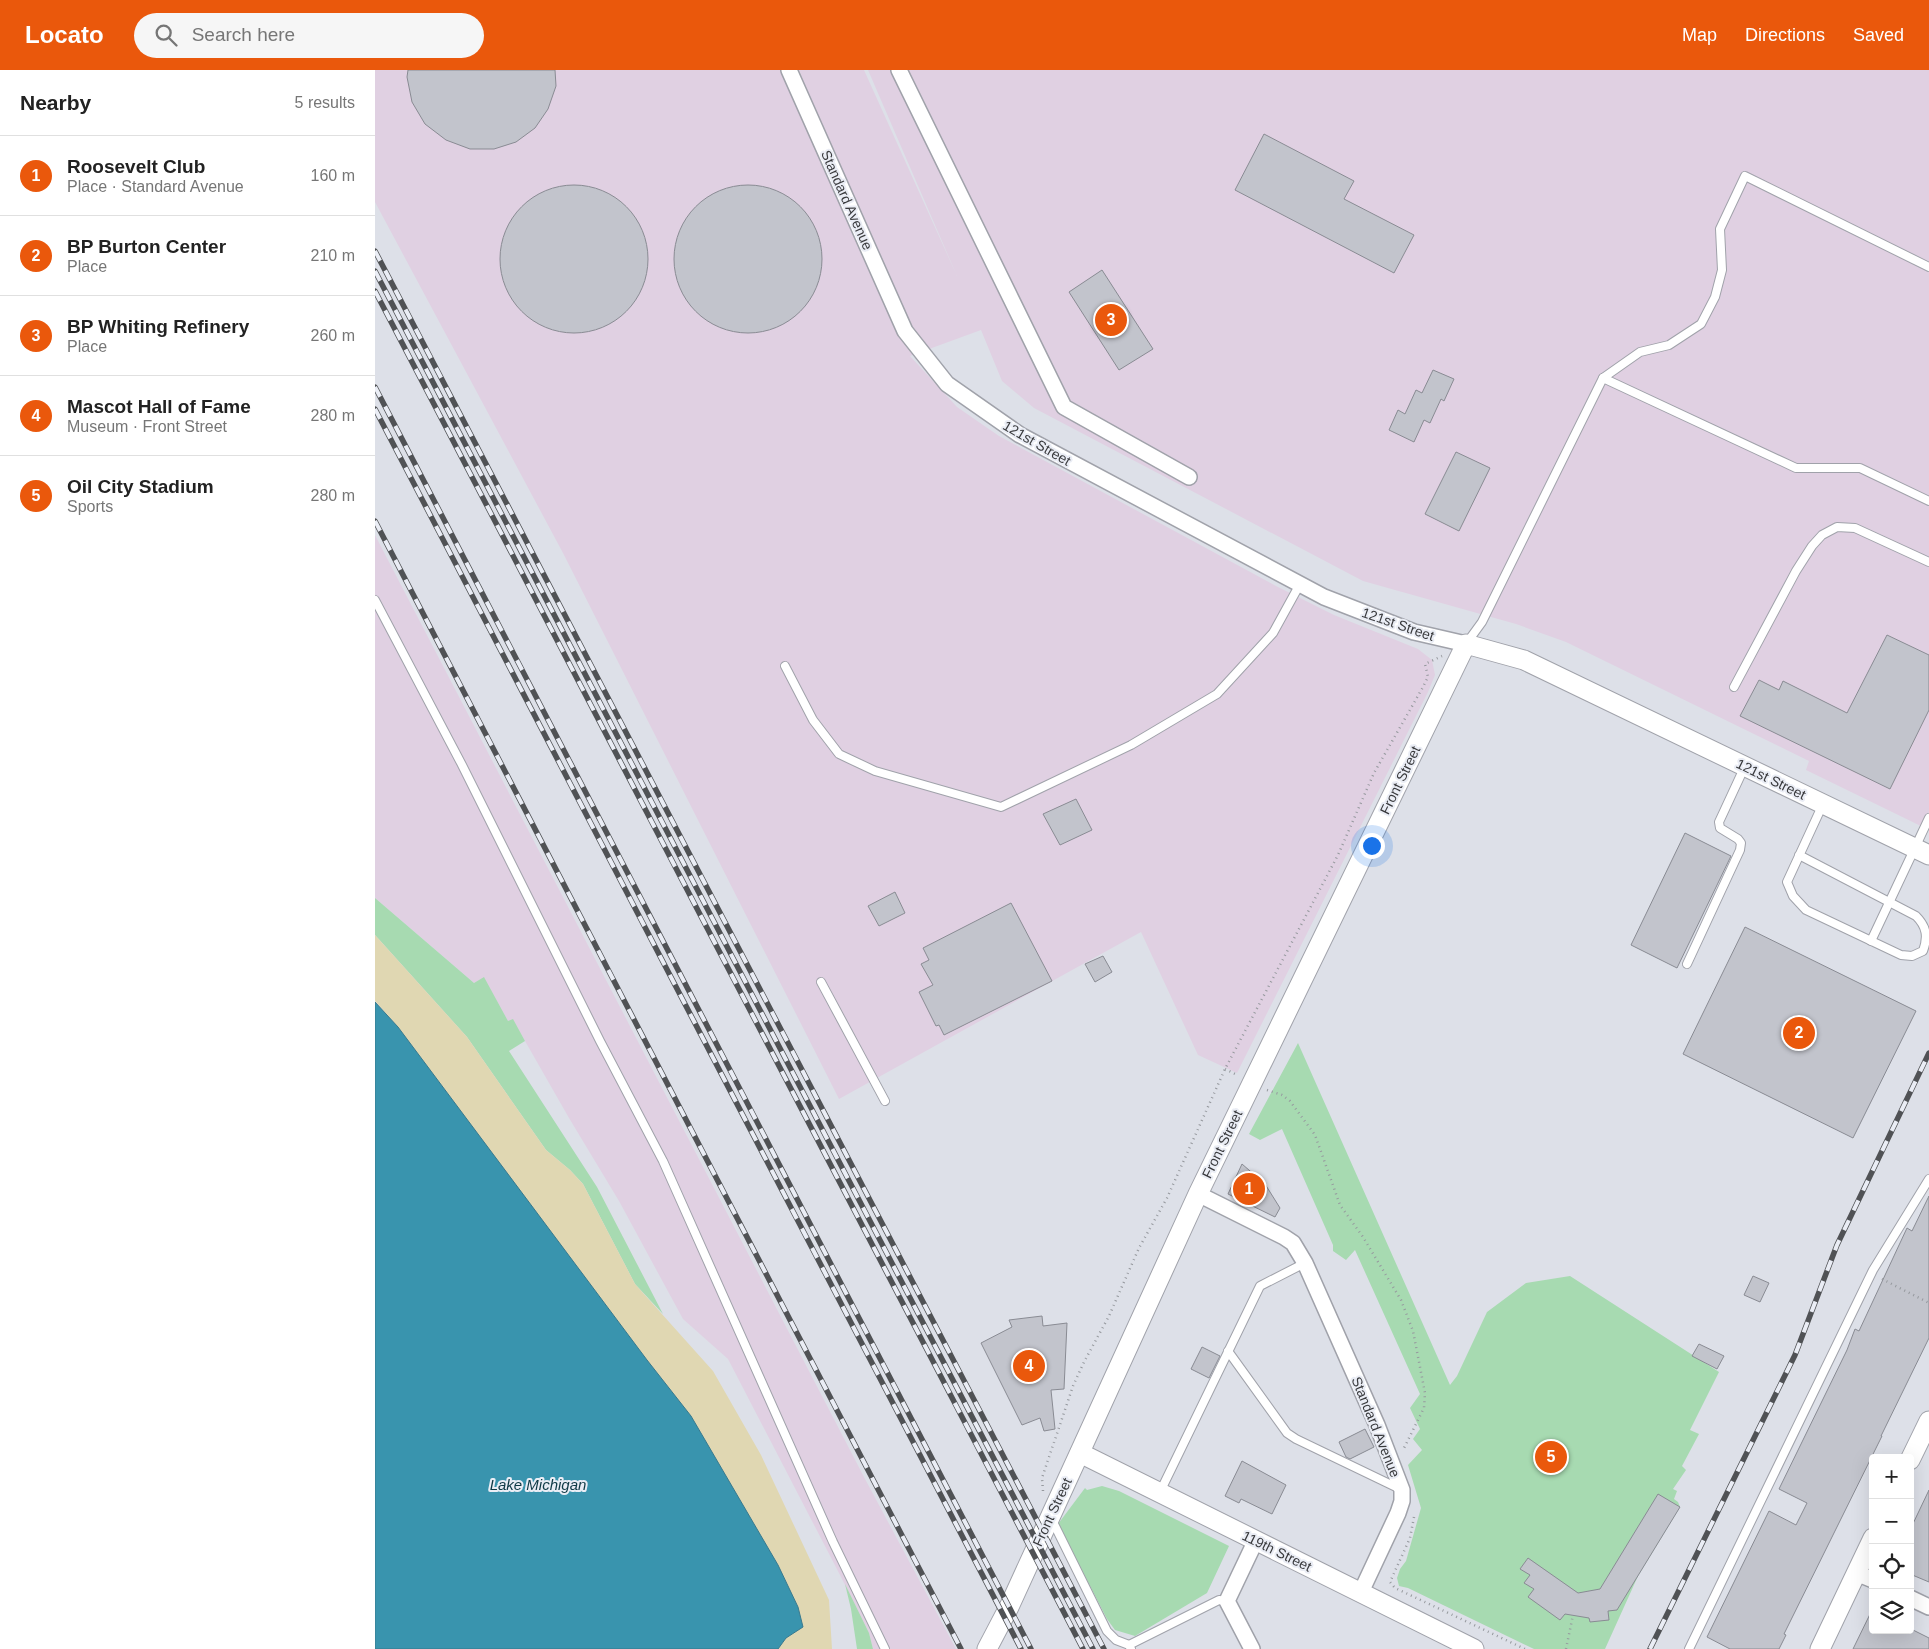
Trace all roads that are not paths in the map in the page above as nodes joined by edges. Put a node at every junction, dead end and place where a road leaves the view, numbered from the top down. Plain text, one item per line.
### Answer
1 (789, 70) edge
2 (899, 70) edge
3 (1929, 267) edge
4 (905, 331) joint
5 (1603, 378) junction
6 (1189, 477) dead end
7 (1929, 501) edge
8 (1929, 562) edge
9 (1300, 584) junction
10 (375, 600) edge
11 (1466, 644) junction
12 (785, 666) dead end
13 (1734, 686) dead end
14 (1745, 766) junction
15 (1823, 804) junction
16 (1929, 818) edge
17 (1922, 852) edge
18 (1799, 855) junction
19 (1890, 902) junction
20 (1871, 941) junction
21 (1687, 964) dead end
22 (821, 982) dead end
23 (885, 1101) dead end
24 (1929, 1179) edge
25 (1198, 1194) junction
26 (1305, 1263) junction
27 (1229, 1351) junction
28 (1929, 1421) edge
29 (1080, 1453) junction
30 (1913, 1454) edge
31 (1402, 1490) junction
32 (1160, 1492) junction
33 (1050, 1516) junction
34 (1256, 1540) junction
35 (1872, 1544) edge
36 (1864, 1576) edge
37 (1361, 1592) junction
38 (1914, 1600) edge
39 (1227, 1601) junction
40 (1929, 1607) edge
41 (1130, 1647) edge
42 (885, 1649) edge
43 (987, 1649) edge
44 (1252, 1649) edge
45 (1474, 1649) edge
46 (1689, 1649) edge
47 (1820, 1649) edge

1 - 4 street, Standard Avenue
2 - 6 street
3 - 5 lane
4 - 9 street, 121st Street
5 - 7 lane
5 - 11 lane
8 - 13 lane
9 - 11 street, 121st Street
9 - 12 lane
10 - 42 lane
11 - 14 street, 121st Street
11 - 25 street, Front Street
14 - 15 street, 121st Street
14 - 21 lane
15 - 17 street, 121st Street
15 - 18 lane
16 - 17 lane
17 - 19 lane
18 - 19 lane
18 - 20 lane
19 - 20 lane
19 - 20 lane
22 - 23 lane
24 - 46 lane
25 - 26 street, Standard Avenue
25 - 29 street, Front Street
26 - 27 lane
26 - 31 street, Standard Avenue
27 - 31 lane
27 - 32 lane
28 - 30 street
29 - 32 street, 119th Street
29 - 33 street, Front Street
31 - 37 street, Standard Avenue
32 - 34 street, 119th Street
33 - 41 lane
33 - 43 street, Front Street
34 - 37 street, 119th Street
34 - 39 street
35 - 36 street
36 - 47 street
37 - 45 street, 119th Street
38 - 40 street
39 - 41 lane
39 - 44 street

